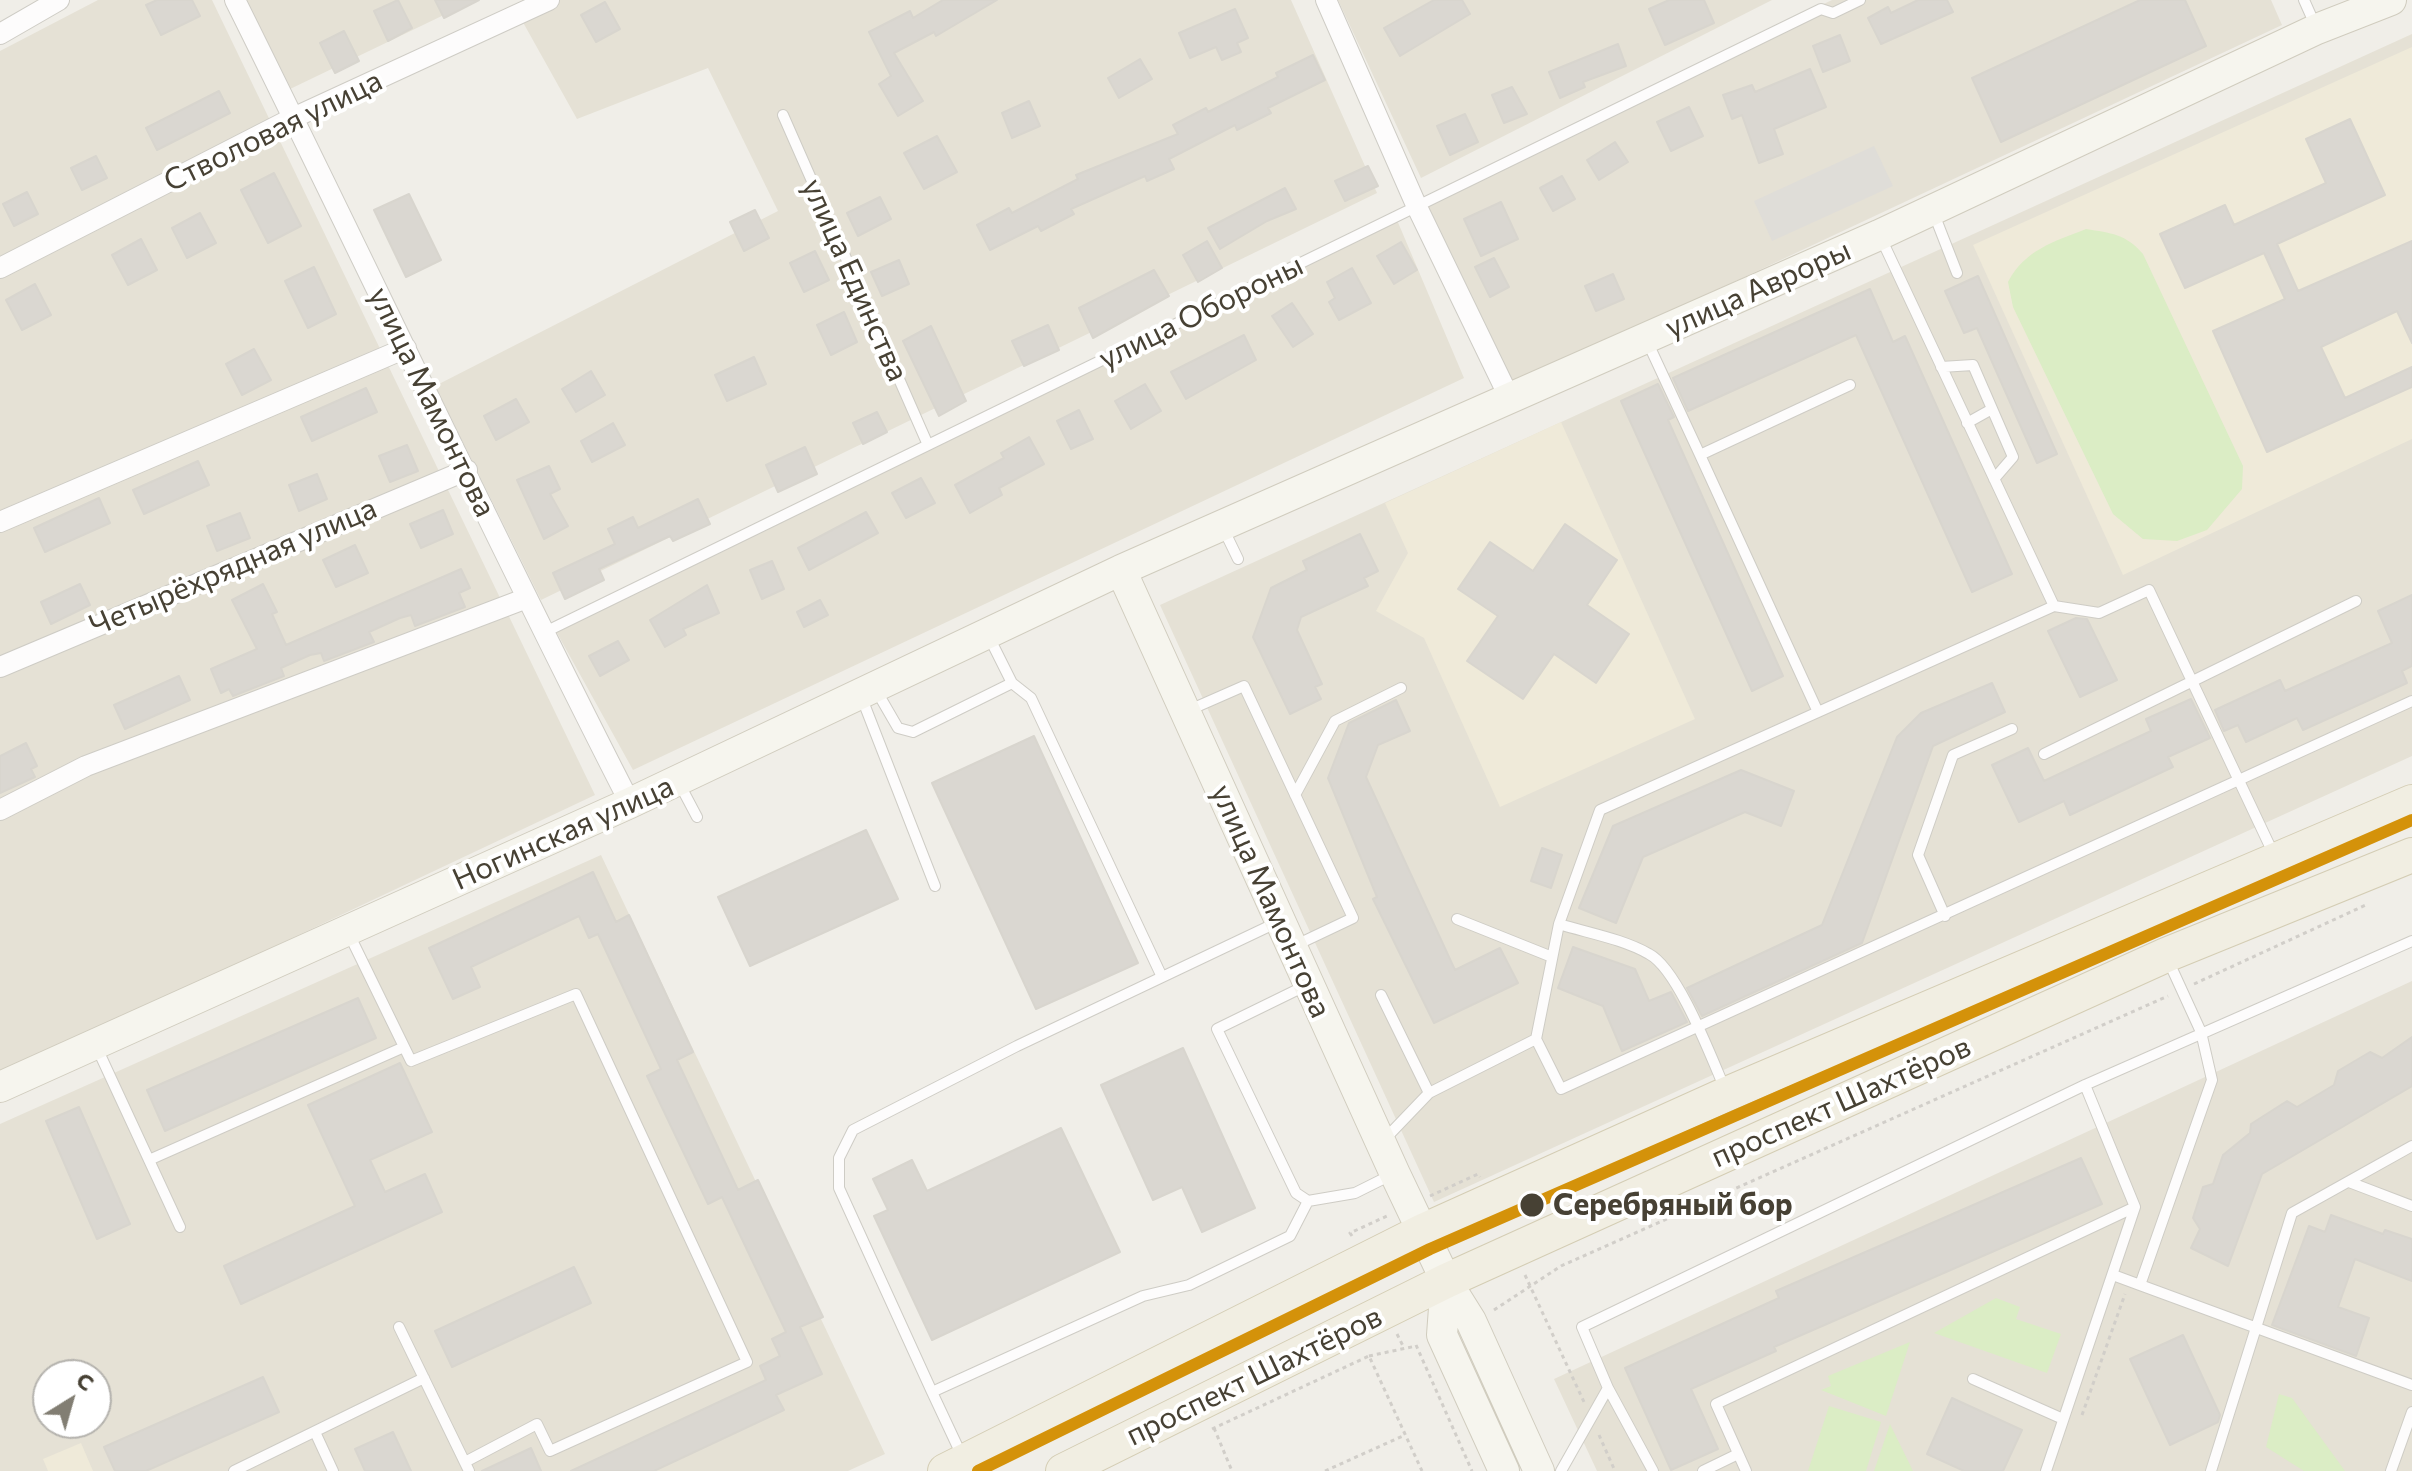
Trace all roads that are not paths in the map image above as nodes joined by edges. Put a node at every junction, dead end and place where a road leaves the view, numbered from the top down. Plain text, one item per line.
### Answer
1 (59, 0) edge
2 (235, 0) edge
3 (549, 0) edge
4 (1827, 0) edge
5 (1860, 0) edge
6 (2304, 0) edge
7 (2391, 0) edge
8 (1327, 1) edge
9 (1833, 13) junction
10 (2317, 29) junction
11 (0, 34) edge
12 (783, 115) dead end
13 (293, 118) junction
14 (1417, 207) junction
15 (1931, 208) junction
16 (1879, 235) junction
17 (0, 268) edge
18 (1957, 273) dead end
19 (1646, 339) junction
20 (406, 348) junction
21 (1941, 367) junction
22 (1850, 385) dead end
23 (1510, 399) junction
24 (1992, 409) junction
25 (1967, 423) junction
26 (928, 445) junction
27 (1700, 455) junction
28 (467, 470) junction
29 (1994, 479) junction
30 (0, 522) edge
31 (1222, 526) junction
32 (1238, 559) dead end
33 (1121, 570) junction
34 (527, 598) junction
35 (2356, 601) dead end
36 (2054, 606) junction
37 (543, 633) junction
38 (988, 635) junction
39 (0, 667) edge
40 (2193, 681) junction
41 (1012, 683) junction
42 (1401, 688) dead end
43 (868, 691) junction
44 (2412, 701) edge
45 (1817, 710) junction
46 (1185, 712) junction
47 (2012, 729) dead end
48 (2044, 754) dead end
49 (2240, 780) junction
50 (678, 781) junction
51 (1295, 795) junction
52 (2412, 802) edge
53 (630, 803) junction
54 (0, 810) edge
55 (697, 817) dead end
56 (2412, 855) edge
57 (2277, 860) junction
58 (935, 886) dead end
59 (1945, 916) junction
60 (1457, 919) dead end
61 (1559, 924) junction
62 (347, 930) junction
63 (1286, 934) junction
64 (2412, 941) edge
65 (2166, 955) junction
66 (1552, 957) junction
67 (1162, 977) junction
68 (1309, 984) junction
69 (1381, 995) dead end
70 (1698, 1028) junction
71 (2201, 1032) junction
72 (1536, 1039) junction
73 (95, 1044) junction
74 (404, 1047) junction
75 (2085, 1085) junction
76 (0, 1087) edge
77 (1429, 1093) junction
78 (1727, 1094) junction
79 (1382, 1143) junction
80 (2412, 1146) edge
81 (149, 1160) junction
82 (1395, 1174) junction
83 (2349, 1182) junction
84 (1308, 1201) junction
85 (2412, 1206) edge
86 (2135, 1207) junction
87 (180, 1227) dead end
88 (1423, 1231) junction
89 (2113, 1275) junction
90 (1446, 1281) junction
91 (2135, 1283) junction
92 (399, 1327) dead end
93 (2257, 1329) junction
94 (424, 1378) junction
95 (1973, 1379) dead end
96 (2412, 1385) edge
97 (1608, 1388) junction
98 (932, 1392) junction
99 (2412, 1412) edge
100 (2063, 1419) junction
101 (315, 1432) junction
102 (1738, 1454) junction
103 (467, 1467) edge
104 (955, 1467) edge
105 (234, 1471) edge
106 (333, 1471) edge
107 (1063, 1471) edge
108 (1504, 1471) edge
109 (1539, 1471) edge
110 (1561, 1471) edge
111 (1653, 1471) edge
112 (1703, 1471) edge
113 (1746, 1471) edge
114 (2046, 1471) edge
115 (2211, 1471) edge
116 (2391, 1471) edge

1 - 11 street
2 - 13 street, улица Мамонтова
3 - 13 street, Стволовая улица
4 - 9 lane
5 - 9 lane, улица Обороны
6 - 10 lane
7 - 10 street, улица Авроры
8 - 14 street
9 - 14 lane, улица Обороны
10 - 15 street, улица Авроры
12 - 26 lane, улица Единства
13 - 17 street, Стволовая улица
13 - 20 street, улица Мамонтова
14 - 23 street
14 - 26 lane, улица Обороны
15 - 16 street, улица Авроры
15 - 18 lane
16 - 19 street, улица Авроры
16 - 21 lane
19 - 23 street, улица Авроры
19 - 27 lane
20 - 28 street, улица Мамонтова
20 - 30 street
21 - 24 lane
21 - 25 lane
22 - 27 lane
23 - 31 street, улица Авроры
24 - 25 lane
24 - 29 lane
25 - 29 lane
26 - 37 lane, улица Обороны
27 - 45 lane
28 - 34 street, улица Мамонтова
28 - 39 street, Четырёхрядная улица
29 - 36 lane
31 - 32 lane
31 - 33 street, улица Авроры
33 - 38 street, Ногинская улица
33 - 46 street, улица Мамонтова
34 - 37 street, улица Мамонтова
34 - 54 street
35 - 40 lane
36 - 40 lane
36 - 45 lane
37 - 53 street, улица Мамонтова
38 - 41 lane
38 - 43 street, Ногинская улица
40 - 48 lane
40 - 49 lane
41 - 43 lane
41 - 67 lane
42 - 51 lane
43 - 50 street, Ногинская улица
43 - 58 lane
44 - 49 lane
45 - 61 lane
46 - 51 lane
46 - 63 street, улица Мамонтова
47 - 59 lane
49 - 57 lane
49 - 59 lane
50 - 53 street, Ногинская улица
50 - 55 lane
51 - 63 lane
52 - 57 main road, проспект Шахтёров
53 - 62 street, Ногинская улица
56 - 65 main road, проспект Шахтёров
57 - 78 main road, проспект Шахтёров
59 - 70 lane
60 - 66 lane
61 - 66 lane
61 - 70 lane
62 - 73 street, Ногинская улица
62 - 74 lane
63 - 67 lane
63 - 68 street, улица Мамонтова
64 - 71 lane
65 - 71 lane
65 - 90 main road, проспект Шахтёров
66 - 72 lane
67 - 98 lane
68 - 79 street, улица Мамонтова
68 - 84 lane
69 - 77 lane
70 - 72 lane
70 - 78 lane
71 - 75 lane
71 - 91 lane
72 - 77 lane
73 - 76 street, Ногинская улица
73 - 81 lane
74 - 81 lane
74 - 103 lane
75 - 86 lane
75 - 97 lane
77 - 79 lane
78 - 88 main road, проспект Шахтёров
79 - 82 street, улица Мамонтова
80 - 83 lane
81 - 87 lane
82 - 84 lane
82 - 88 street, улица Мамонтова
83 - 85 lane
83 - 93 lane
84 - 98 lane
86 - 89 lane
86 - 102 lane
88 - 90 street, улица Мамонтова
88 - 104 main road, проспект Шахтёров
89 - 91 lane
89 - 100 lane
90 - 107 main road, проспект Шахтёров
90 - 108 street
90 - 109 street, улица Мамонтова
91 - 93 lane
92 - 94 lane
93 - 96 lane
93 - 115 lane
94 - 101 lane
94 - 103 lane
95 - 100 lane
97 - 110 lane
97 - 111 lane
98 - 104 lane
99 - 116 lane
100 - 114 lane
101 - 105 lane
101 - 106 lane
102 - 112 lane
102 - 113 lane

